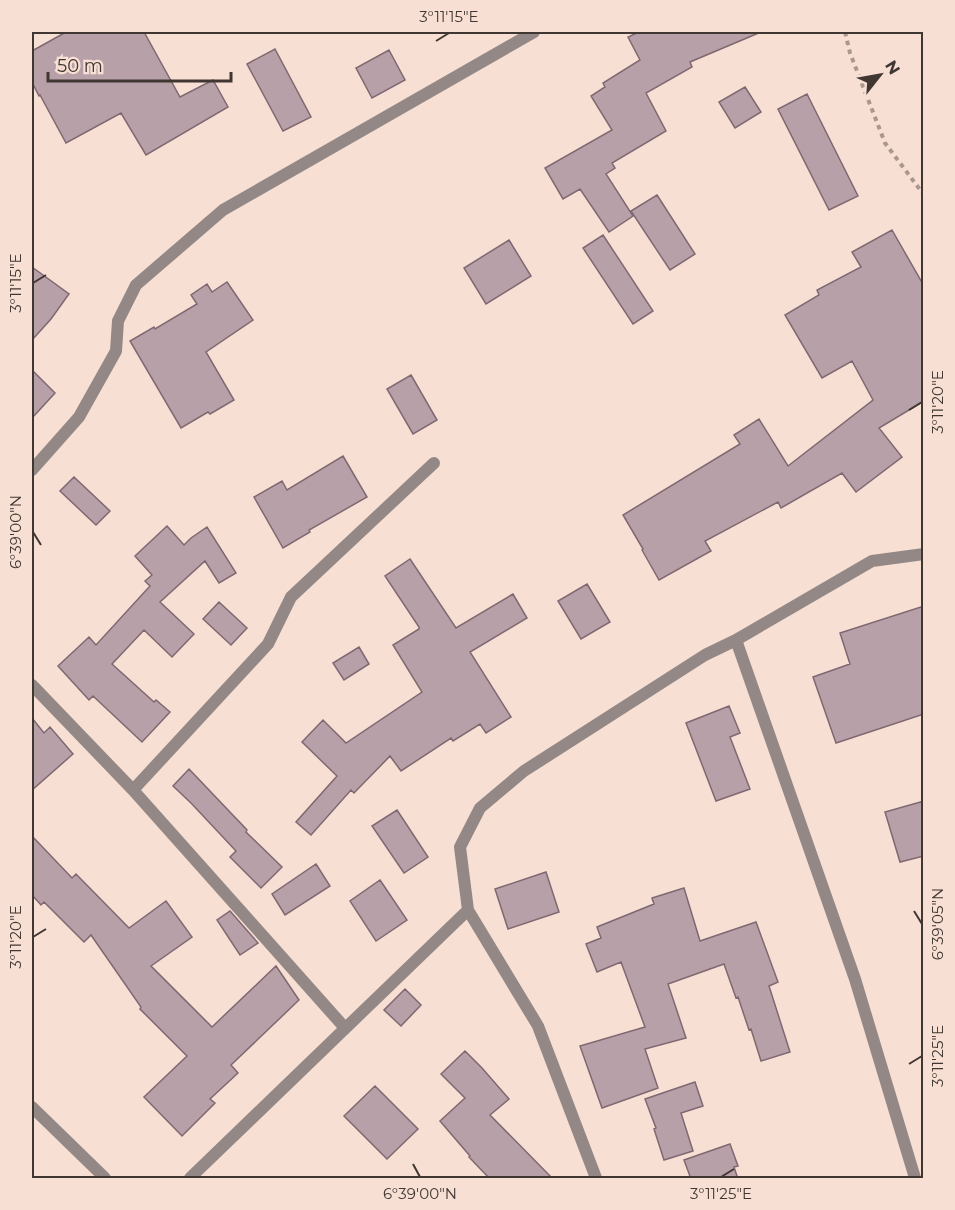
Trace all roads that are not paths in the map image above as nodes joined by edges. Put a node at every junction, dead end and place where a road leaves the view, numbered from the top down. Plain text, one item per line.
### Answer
1 (534, 32) edge
2 (435, 463) dead end
3 (32, 470) edge
4 (924, 554) edge
5 (736, 640) junction
6 (32, 685) edge
7 (132, 790) junction
8 (468, 910) junction
9 (345, 1029) junction
10 (32, 1107) edge
11 (105, 1179) edge
12 (190, 1179) edge
13 (596, 1179) edge
14 (915, 1179) edge

1 - 3 street
2 - 7 street
4 - 5 street
5 - 8 street
5 - 14 street
6 - 7 street
7 - 9 street
8 - 9 street
8 - 13 street
9 - 12 street
10 - 11 street

